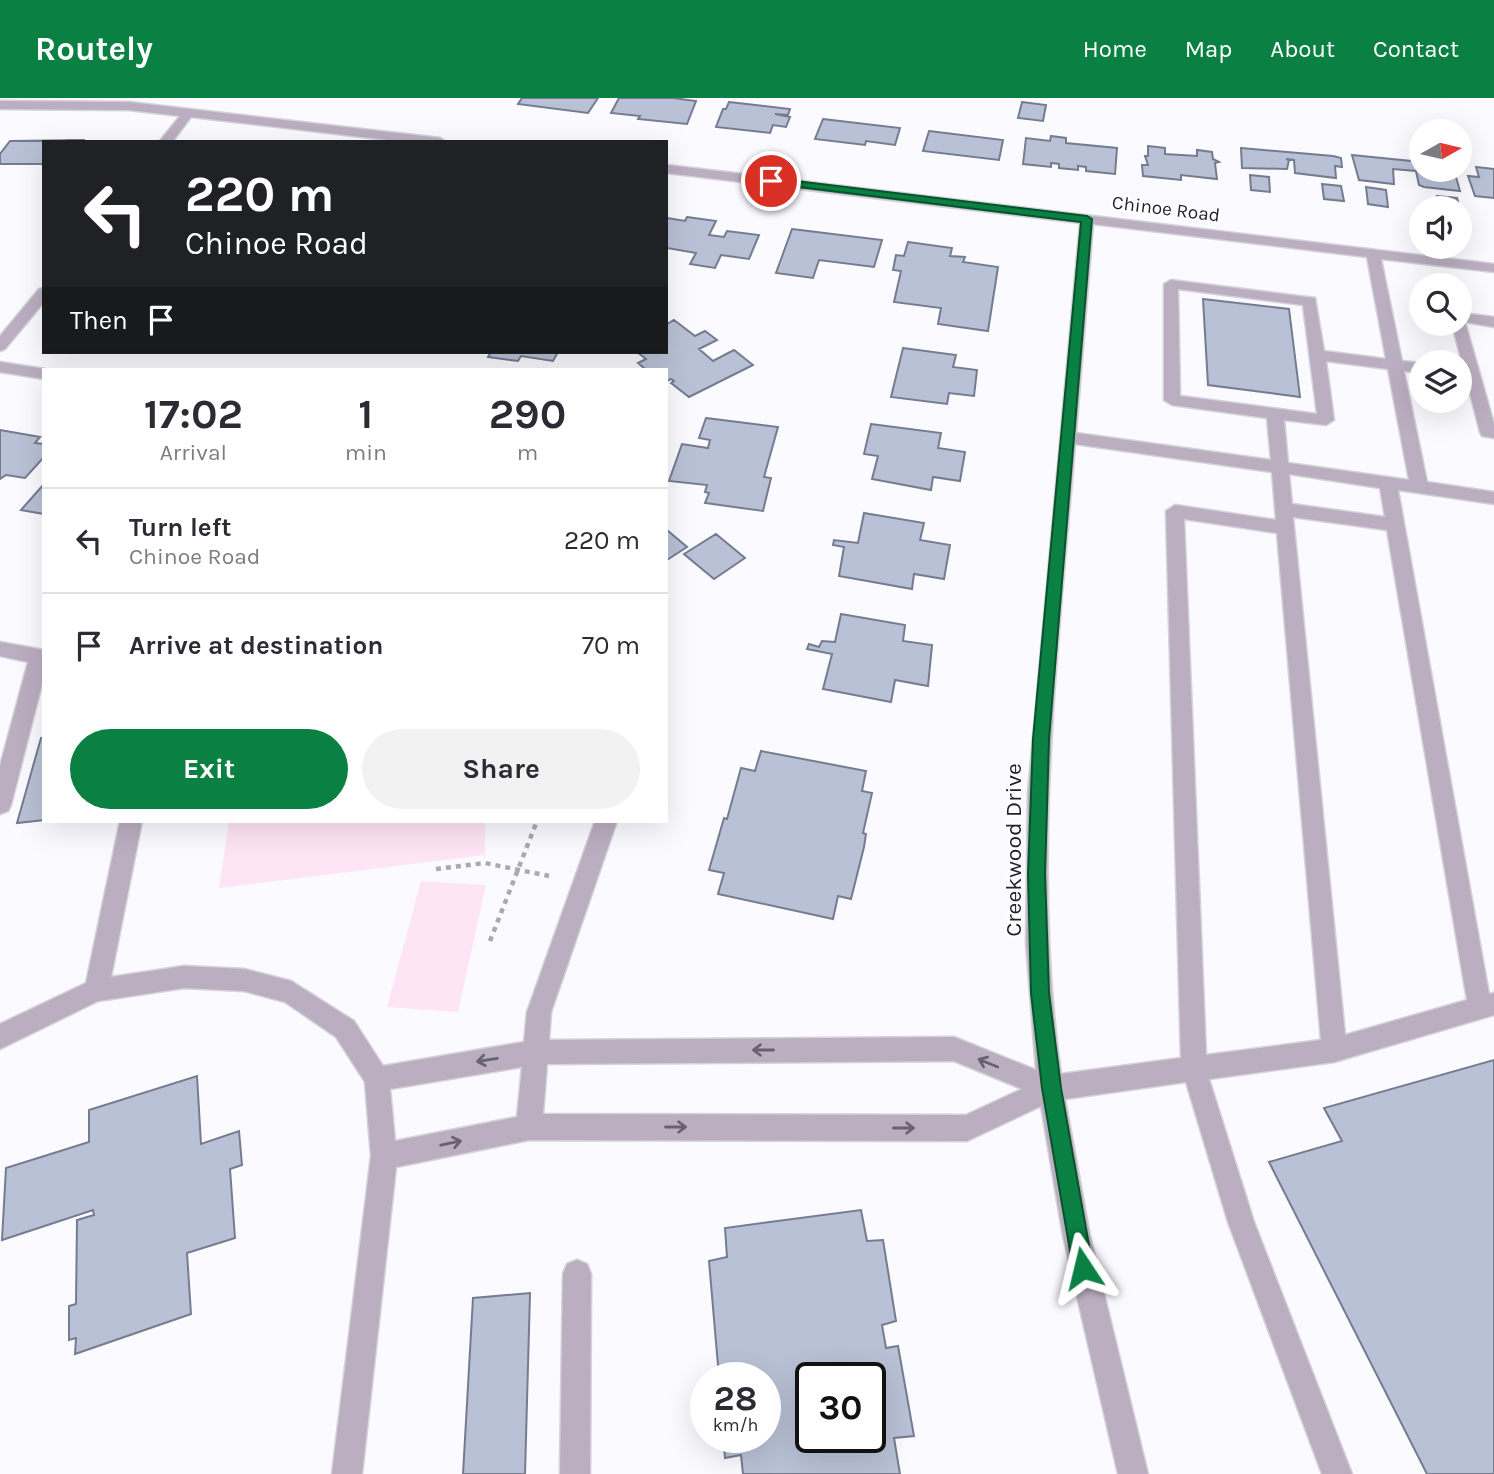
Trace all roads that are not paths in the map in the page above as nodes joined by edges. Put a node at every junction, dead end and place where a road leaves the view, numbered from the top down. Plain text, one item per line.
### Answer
1 (0, 105) edge
2 (189, 112) junction
3 (167, 140) edge
4 (423, 140) edge
5 (668, 169) edge
6 (1087, 219) junction
7 (1373, 253) junction
8 (1494, 268) edge
9 (42, 294) edge
10 (1472, 318) edge
11 (1494, 321) edge
12 (0, 346) edge
13 (1317, 355) junction
14 (1395, 365) junction
15 (0, 367) edge
16 (1409, 367) edge
17 (42, 374) edge
18 (1472, 375) edge
19 (1494, 377) edge
20 (1472, 390) edge
21 (1275, 414) junction
22 (1494, 433) edge
23 (1068, 438) junction
24 (1279, 467) junction
25 (1388, 482) junction
26 (1419, 487) junction
27 (1494, 498) edge
28 (1284, 518) junction
29 (1395, 525) junction
30 (0, 649) edge
31 (41, 657) edge
32 (0, 805) edge
33 (131, 823) edge
34 (605, 823) edge
35 (96, 990) junction
36 (1487, 1006) edge
37 (0, 1037) edge
38 (1334, 1050) junction
39 (536, 1052) junction
40 (1195, 1069) junction
41 (377, 1079) junction
42 (1051, 1088) junction
43 (529, 1126) junction
44 (384, 1156) junction
45 (577, 1274) dead end
46 (347, 1474) edge
47 (575, 1474) edge
48 (1133, 1474) edge
49 (1337, 1474) edge

1 - 2 street
2 - 3 street
2 - 4 street
5 - 6 street, Chinoe Road
6 - 7 street, Chinoe Road
6 - 23 street, Creekwood Drive
7 - 8 street, Chinoe Road
7 - 14 street
9 - 12 street
10 - 11 street
13 - 14 street
13 - 21 street
13 - 21 street
14 - 16 street
14 - 26 street
15 - 17 street
18 - 19 street
20 - 22 street
21 - 24 street
23 - 24 street
23 - 42 street, Creekwood Drive
24 - 25 street
24 - 28 street
25 - 26 street
25 - 29 street
26 - 27 street
28 - 29 street
28 - 38 street
28 - 40 street
29 - 36 street
30 - 31 street
31 - 32 street
33 - 35 street
34 - 39 street
35 - 37 street
35 - 41 street
36 - 38 street
38 - 40 street
39 -> 41 street
42 -> 39 street
39 - 43 street
40 - 42 street
40 - 49 street
41 - 44 street
43 -> 42 street
42 - 48 street, Creekwood Drive
44 -> 43 street
44 - 46 street
45 - 47 street

